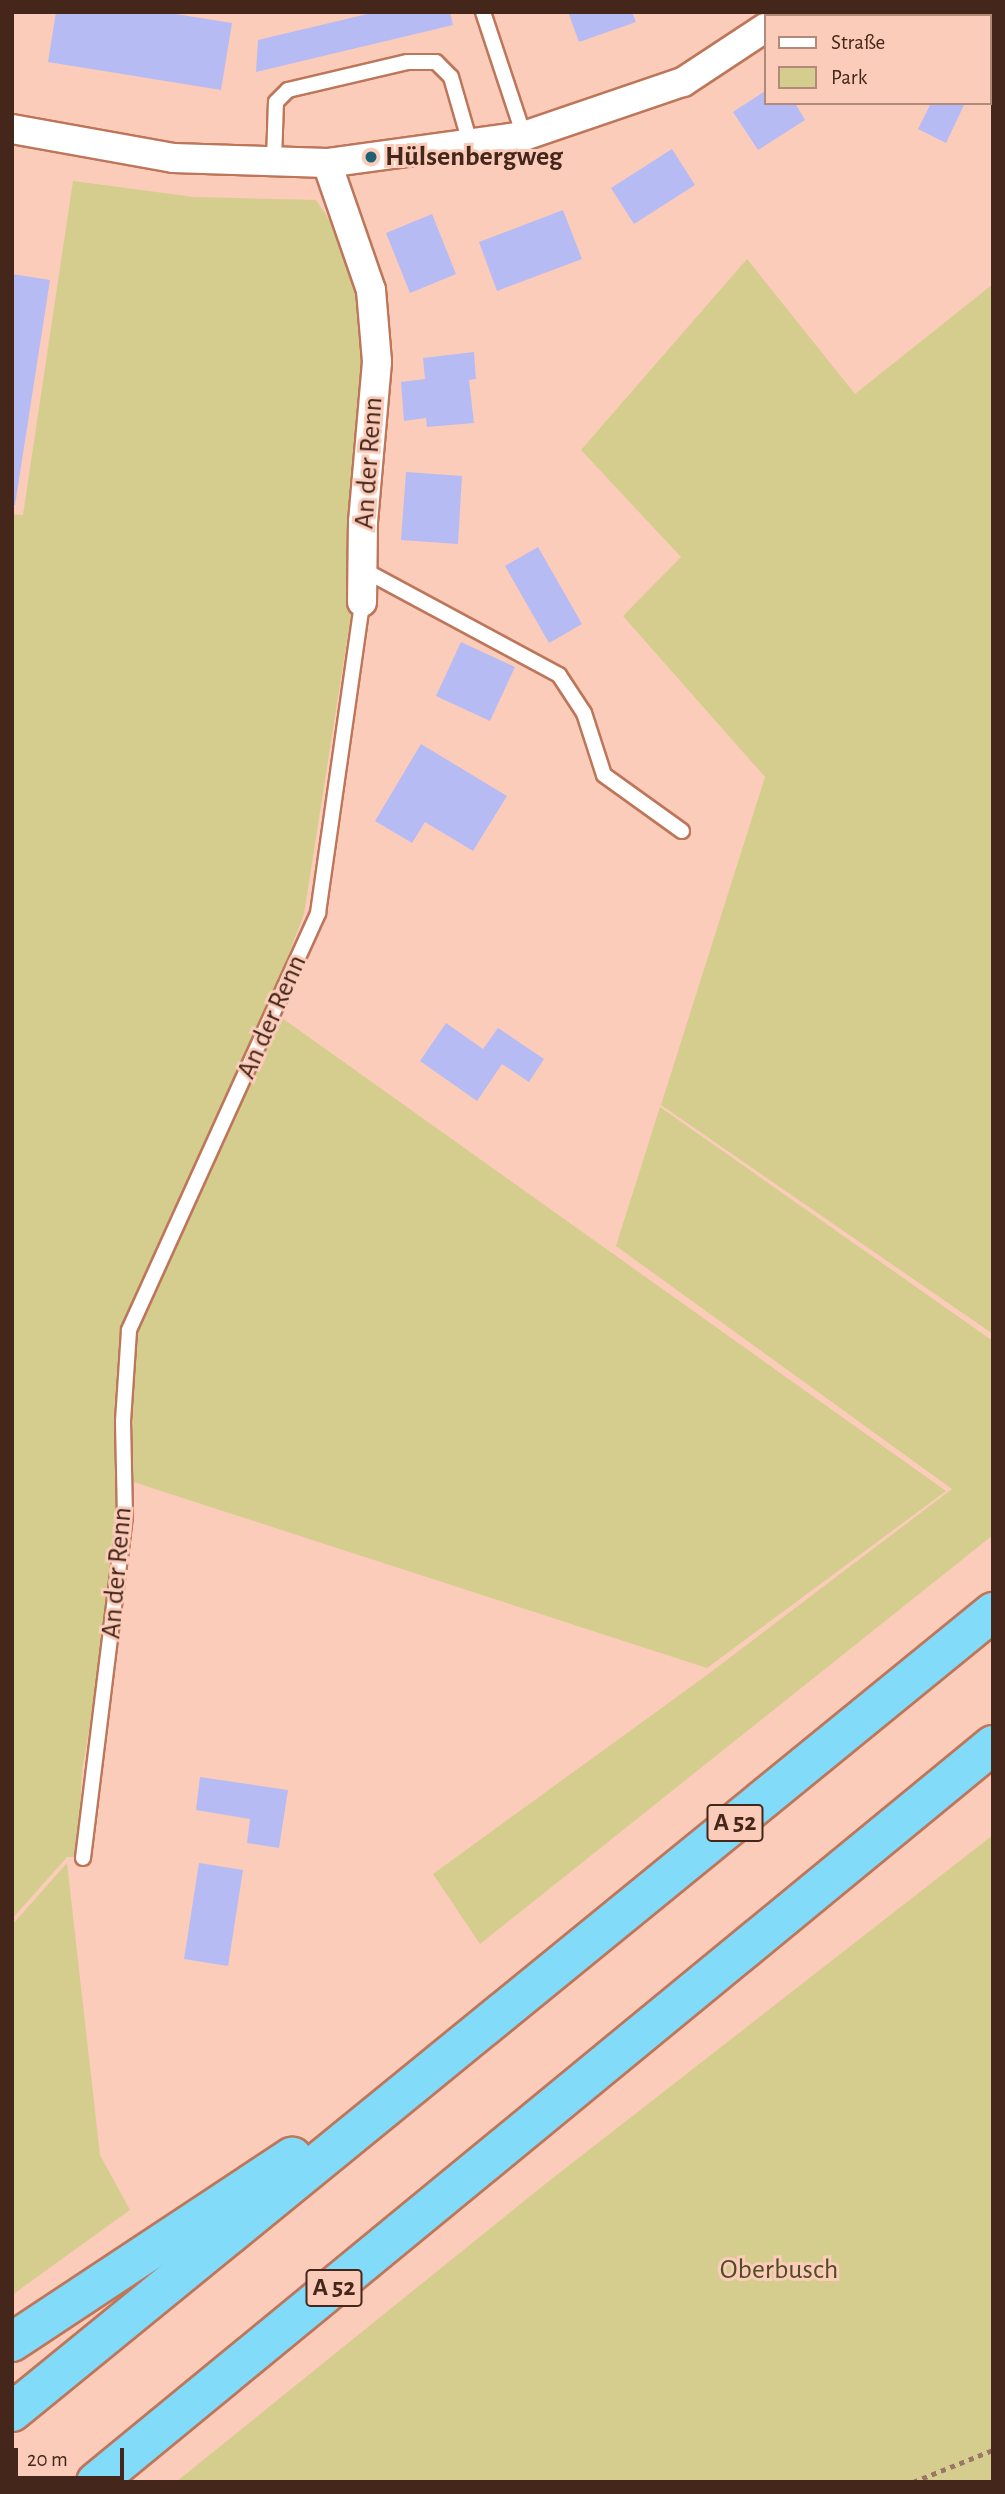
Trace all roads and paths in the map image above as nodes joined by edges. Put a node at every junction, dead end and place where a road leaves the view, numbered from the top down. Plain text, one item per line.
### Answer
1 (483, 12) edge
2 (764, 29) edge
3 (12, 129) edge
4 (524, 136) junction
5 (470, 143) junction
6 (274, 161) junction
7 (327, 163) junction
8 (362, 569) junction
9 (362, 601) joint
10 (682, 831) dead end
11 (993, 1612) edge
12 (993, 1745) edge
13 (83, 1858) dead end
14 (478, 2034) junction
15 (12, 2342) edge
16 (12, 2412) edge
17 (993, 2450) edge
18 (96, 2482) edge
19 (913, 2482) edge

1 - 4 lane
2 - 4 street
3 - 6 street
4 - 5 street
5 - 6 lane
5 - 7 street
6 - 7 street
7 - 8 street, An der Renn
8 - 9 street, An der Renn
8 - 10 lane
9 - 13 lane, An der Renn
11 - 14 highway, A 52
12 - 18 highway, A 52
14 - 15 highway
14 - 16 highway, A 52
17 - 19 path

